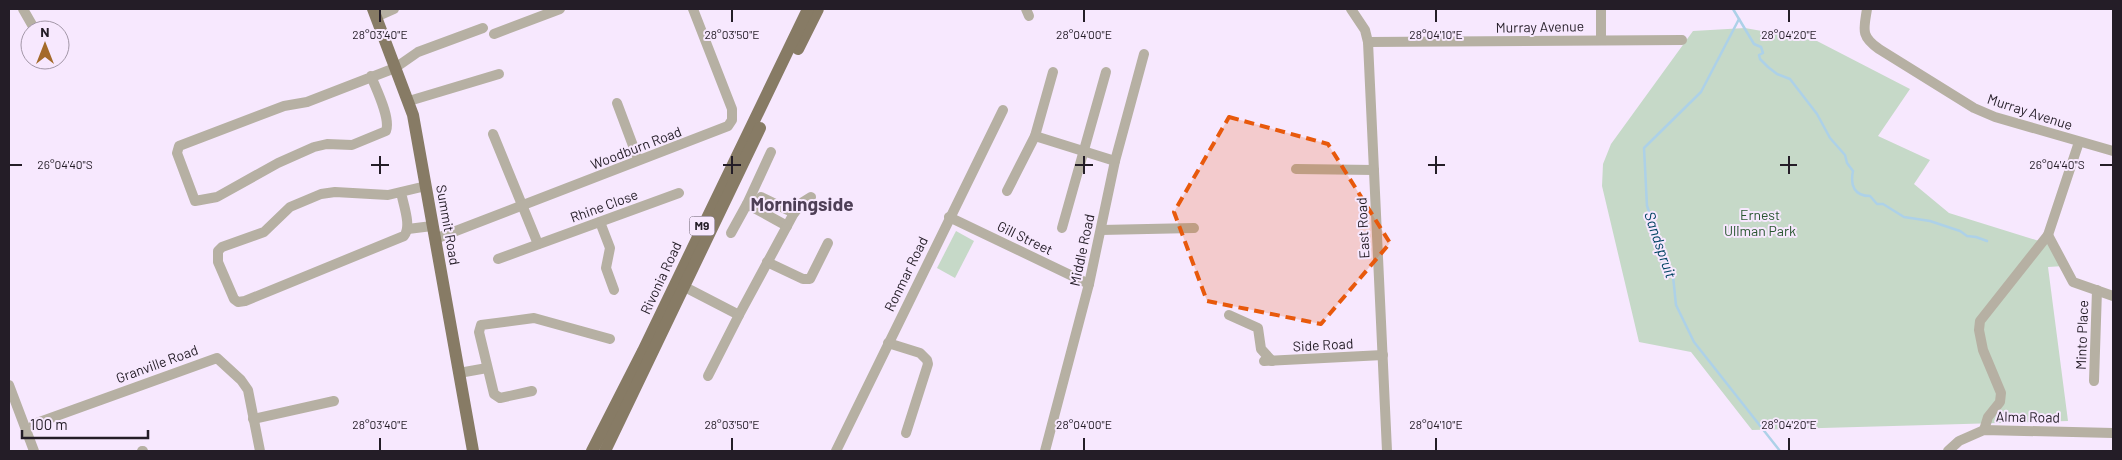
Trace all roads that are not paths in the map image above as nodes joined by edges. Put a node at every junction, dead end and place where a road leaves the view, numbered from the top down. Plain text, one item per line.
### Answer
1 (394, 9) edge
2 (560, 9) edge
3 (693, 9) edge
4 (808, 9) edge
5 (818, 9) edge
6 (1351, 9) edge
7 (1601, 9) edge
8 (1867, 9) edge
9 (540, 12) edge
10 (374, 13) edge
11 (483, 28) dead end
12 (494, 34) dead end
13 (1601, 40) junction
14 (1682, 40) dead end
15 (1368, 42) junction
16 (1144, 54) dead end
17 (395, 68) junction
18 (1053, 72) dead end
19 (1106, 72) dead end
20 (499, 74) dead end
21 (371, 76) junction
22 (409, 101) junction
23 (617, 103) dead end
24 (1002, 110) dead end
25 (493, 134) dead end
26 (1035, 136) junction
27 (2078, 142) junction
28 (1084, 151) junction
29 (2113, 151) edge
30 (771, 152) dead end
31 (638, 159) junction
32 (1115, 161) junction
33 (1296, 169) dead end
34 (1374, 170) junction
35 (426, 186) junction
36 (1007, 191) dead end
37 (401, 192) junction
38 (679, 193) dead end
39 (761, 197) dead end
40 (811, 197) dead end
41 (521, 204) junction
42 (747, 204) junction
43 (794, 213) junction
44 (949, 218) junction
45 (600, 222) junction
46 (786, 226) junction
47 (1062, 228) dead end
48 (1194, 228) dead end
49 (408, 229) junction
50 (1100, 230) junction
51 (433, 232) junction
52 (731, 233) dead end
53 (2048, 235) junction
54 (828, 243) dead end
55 (538, 244) junction
56 (498, 259) dead end
57 (768, 262) junction
58 (679, 284) junction
59 (1089, 284) junction
60 (614, 290) dead end
61 (2097, 290) junction
62 (2113, 296) edge
63 (739, 315) junction
64 (1229, 315) dead end
65 (610, 339) dead end
66 (888, 343) junction
67 (1383, 356) junction
68 (487, 368) junction
69 (459, 373) junction
70 (708, 376) dead end
71 (2094, 381) dead end
72 (9, 385) edge
73 (532, 391) dead end
74 (334, 401) dead end
75 (253, 419) junction
76 (34, 424) dead end
77 (1984, 430) junction
78 (906, 433) dead end
79 (2113, 433) edge
80 (598, 448) edge
81 (34, 451) edge
82 (260, 451) edge
83 (473, 451) edge
84 (836, 451) edge
85 (1044, 451) edge
86 (1387, 451) edge
87 (1948, 451) edge

1 - 10 street
2 - 9 street
3 - 31 street, Woodburn Road
4 - 58 main road, Rivonia Road / M9
5 - 58 main road, Rivonia Road / M9
6 - 15 street, East Road
7 - 13 street
8 - 27 street, Murray Avenue
9 - 12 street
10 - 17 main road, Summit Road
11 - 17 street
13 - 14 street, Murray Avenue
13 - 15 street, Murray Avenue
15 - 34 street, East Road
16 - 32 street, Middle Road
17 - 21 street
17 - 22 main road, Summit Road
18 - 26 street
19 - 28 street
20 - 22 street
21 - 21 street
22 - 35 main road, Summit Road
23 - 31 street
24 - 44 street, Ronmar Road
25 - 41 street
26 - 28 street
26 - 36 street
27 - 29 street, Murray Avenue
27 - 53 street
28 - 32 street
28 - 47 street
30 - 42 street
31 - 41 street, Woodburn Road
32 - 50 street, Middle Road
33 - 34 street
34 - 67 street, East Road
35 - 37 street
35 - 51 main road, Summit Road
37 - 49 street
37 - 49 street
38 - 45 street, Rhine Close
39 - 43 street
40 - 43 street
41 - 51 street, Woodburn Road
41 - 55 street
42 - 46 street
42 - 52 street
43 - 46 street
44 - 59 street, Gill Street
44 - 66 street, Ronmar Road
45 - 55 street, Rhine Close
45 - 60 street
46 - 57 street
48 - 50 street
49 - 51 street, Woodburn Road
50 - 59 street, Middle Road
51 - 69 main road, Summit Road
53 - 61 street, Minto Place
53 - 77 street
54 - 57 street
55 - 56 street, Rhine Close
57 - 63 street
58 - 63 street
58 - 80 main road, Rivonia Road / M9
58 - 80 main road, Rivonia Road / M9
59 - 85 street, Middle Road
61 - 62 street, Minto Place
61 - 71 street, Minto Place
63 - 70 street
64 - 67 street, Side Road
65 - 68 street
66 - 78 street
66 - 84 street, Ronmar Road
67 - 86 street, East Road
68 - 69 street
68 - 73 street
69 - 83 main road, Summit Road
72 - 81 street
74 - 75 street
75 - 76 street, Granville Road
75 - 82 street, Granville Road
77 - 79 street, Alma Road
77 - 87 street, Alma Road

